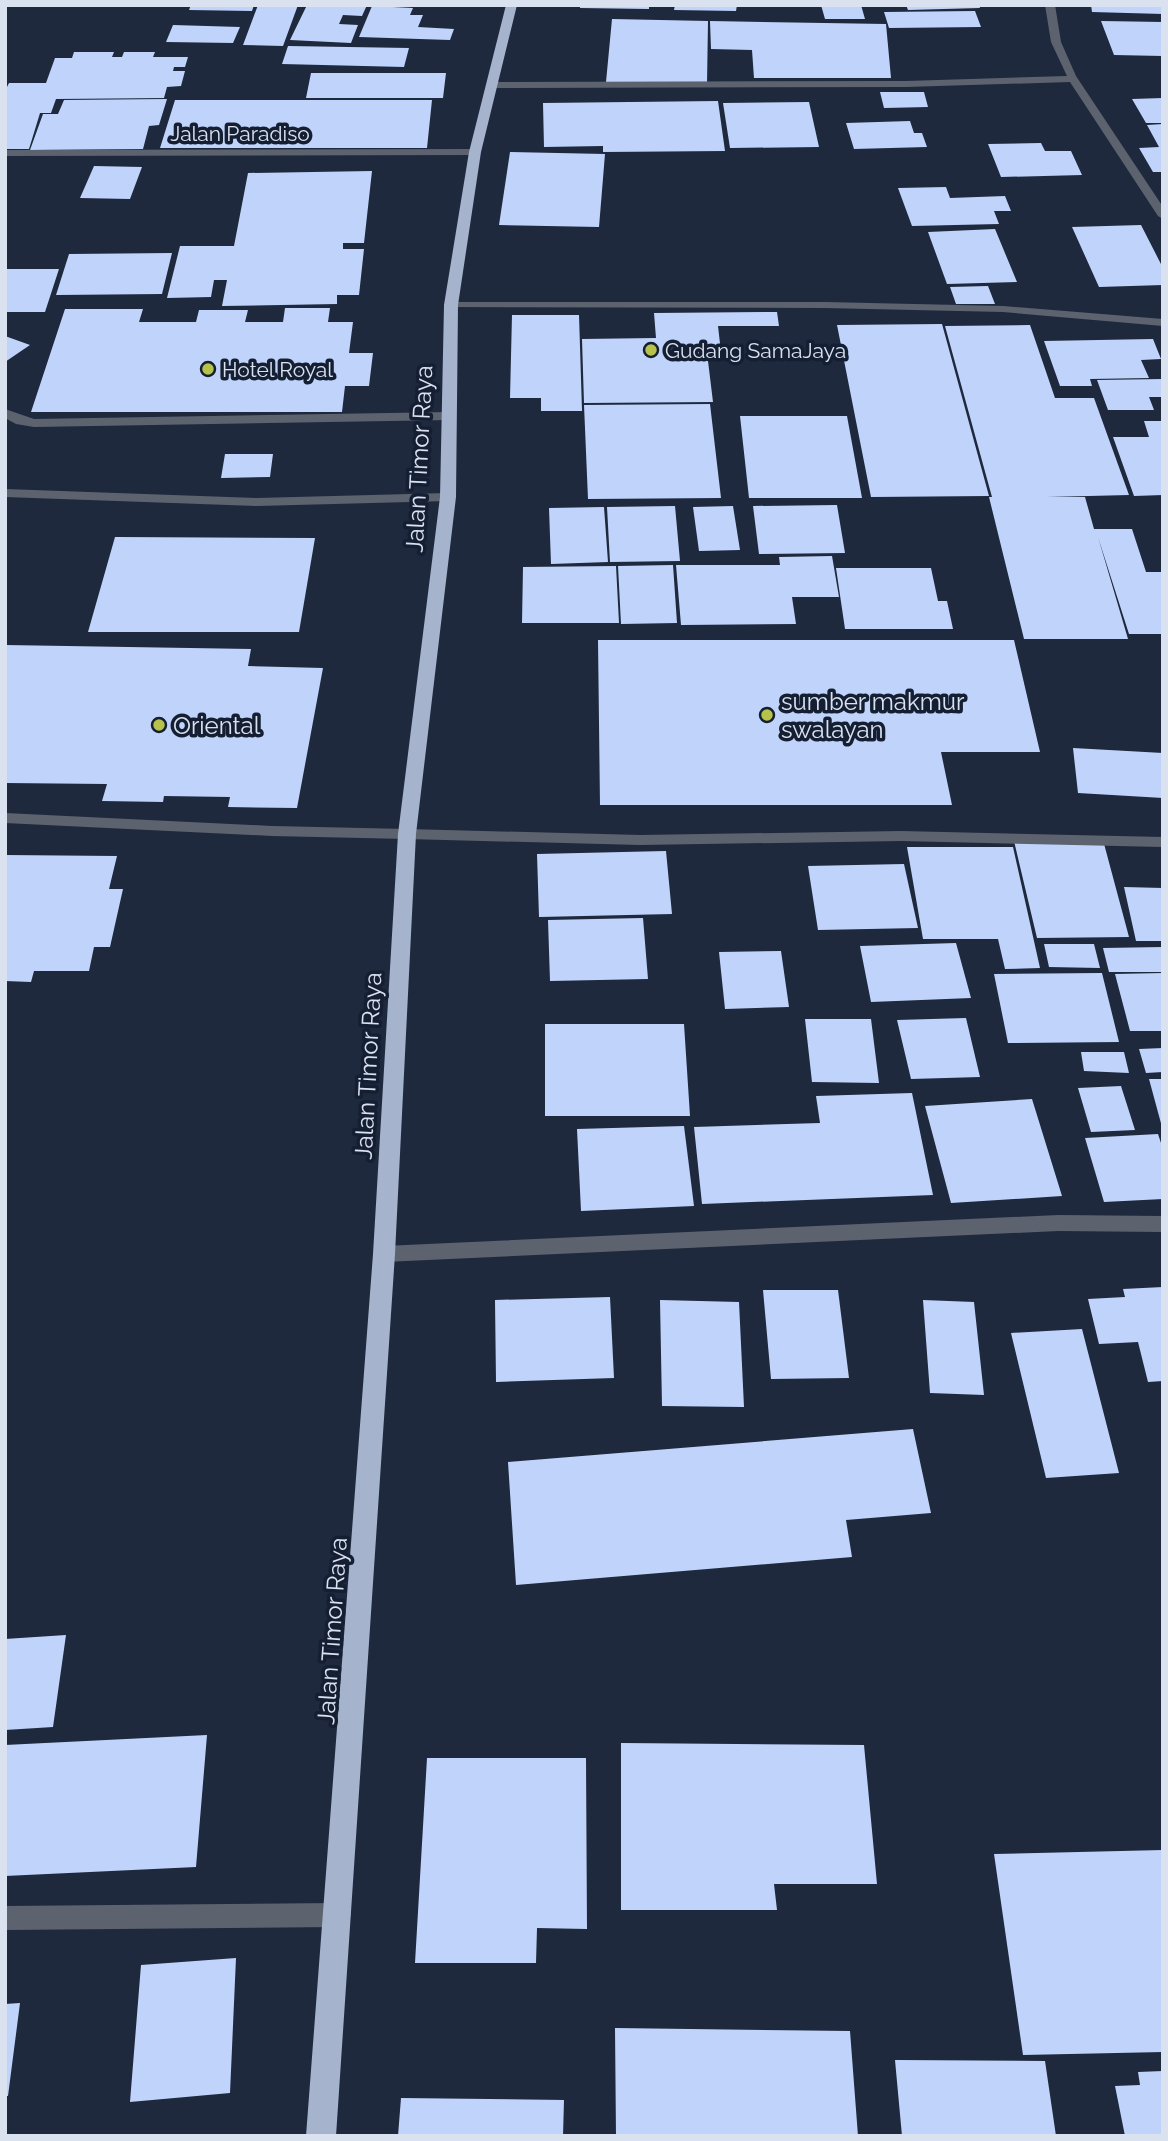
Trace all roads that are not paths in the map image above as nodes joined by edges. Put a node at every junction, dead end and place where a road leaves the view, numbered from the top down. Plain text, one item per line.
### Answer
1 (512, 5) edge
2 (1051, 5) edge
3 (1073, 79) junction
4 (491, 85) junction
5 (475, 152) junction
6 (5, 153) edge
7 (1163, 216) edge
8 (451, 305) junction
9 (1163, 323) edge
10 (5, 413) edge
11 (450, 416) junction
12 (5, 493) edge
13 (448, 497) junction
14 (5, 818) edge
15 (407, 835) junction
16 (1163, 842) edge
17 (1163, 1224) edge
18 (384, 1255) junction
19 (339, 1915) junction
20 (5, 1918) edge
21 (321, 2136) edge

1 - 4 highway, Jalan Timor Raya
2 - 3 street
3 - 4 street
3 - 7 street
4 - 5 highway, Jalan Timor Raya
5 - 6 street, Jalan Paradiso
5 - 8 highway, Jalan Timor Raya
8 - 9 street
8 - 11 highway, Jalan Timor Raya
10 - 11 street
11 - 13 highway, Jalan Timor Raya
12 - 13 street
13 - 15 highway, Jalan Timor Raya
14 - 15 street
15 - 16 street
15 - 18 highway, Jalan Timor Raya
17 - 18 street
18 - 19 highway, Jalan Timor Raya
19 - 20 street
19 - 21 highway, Jalan Timor Raya

